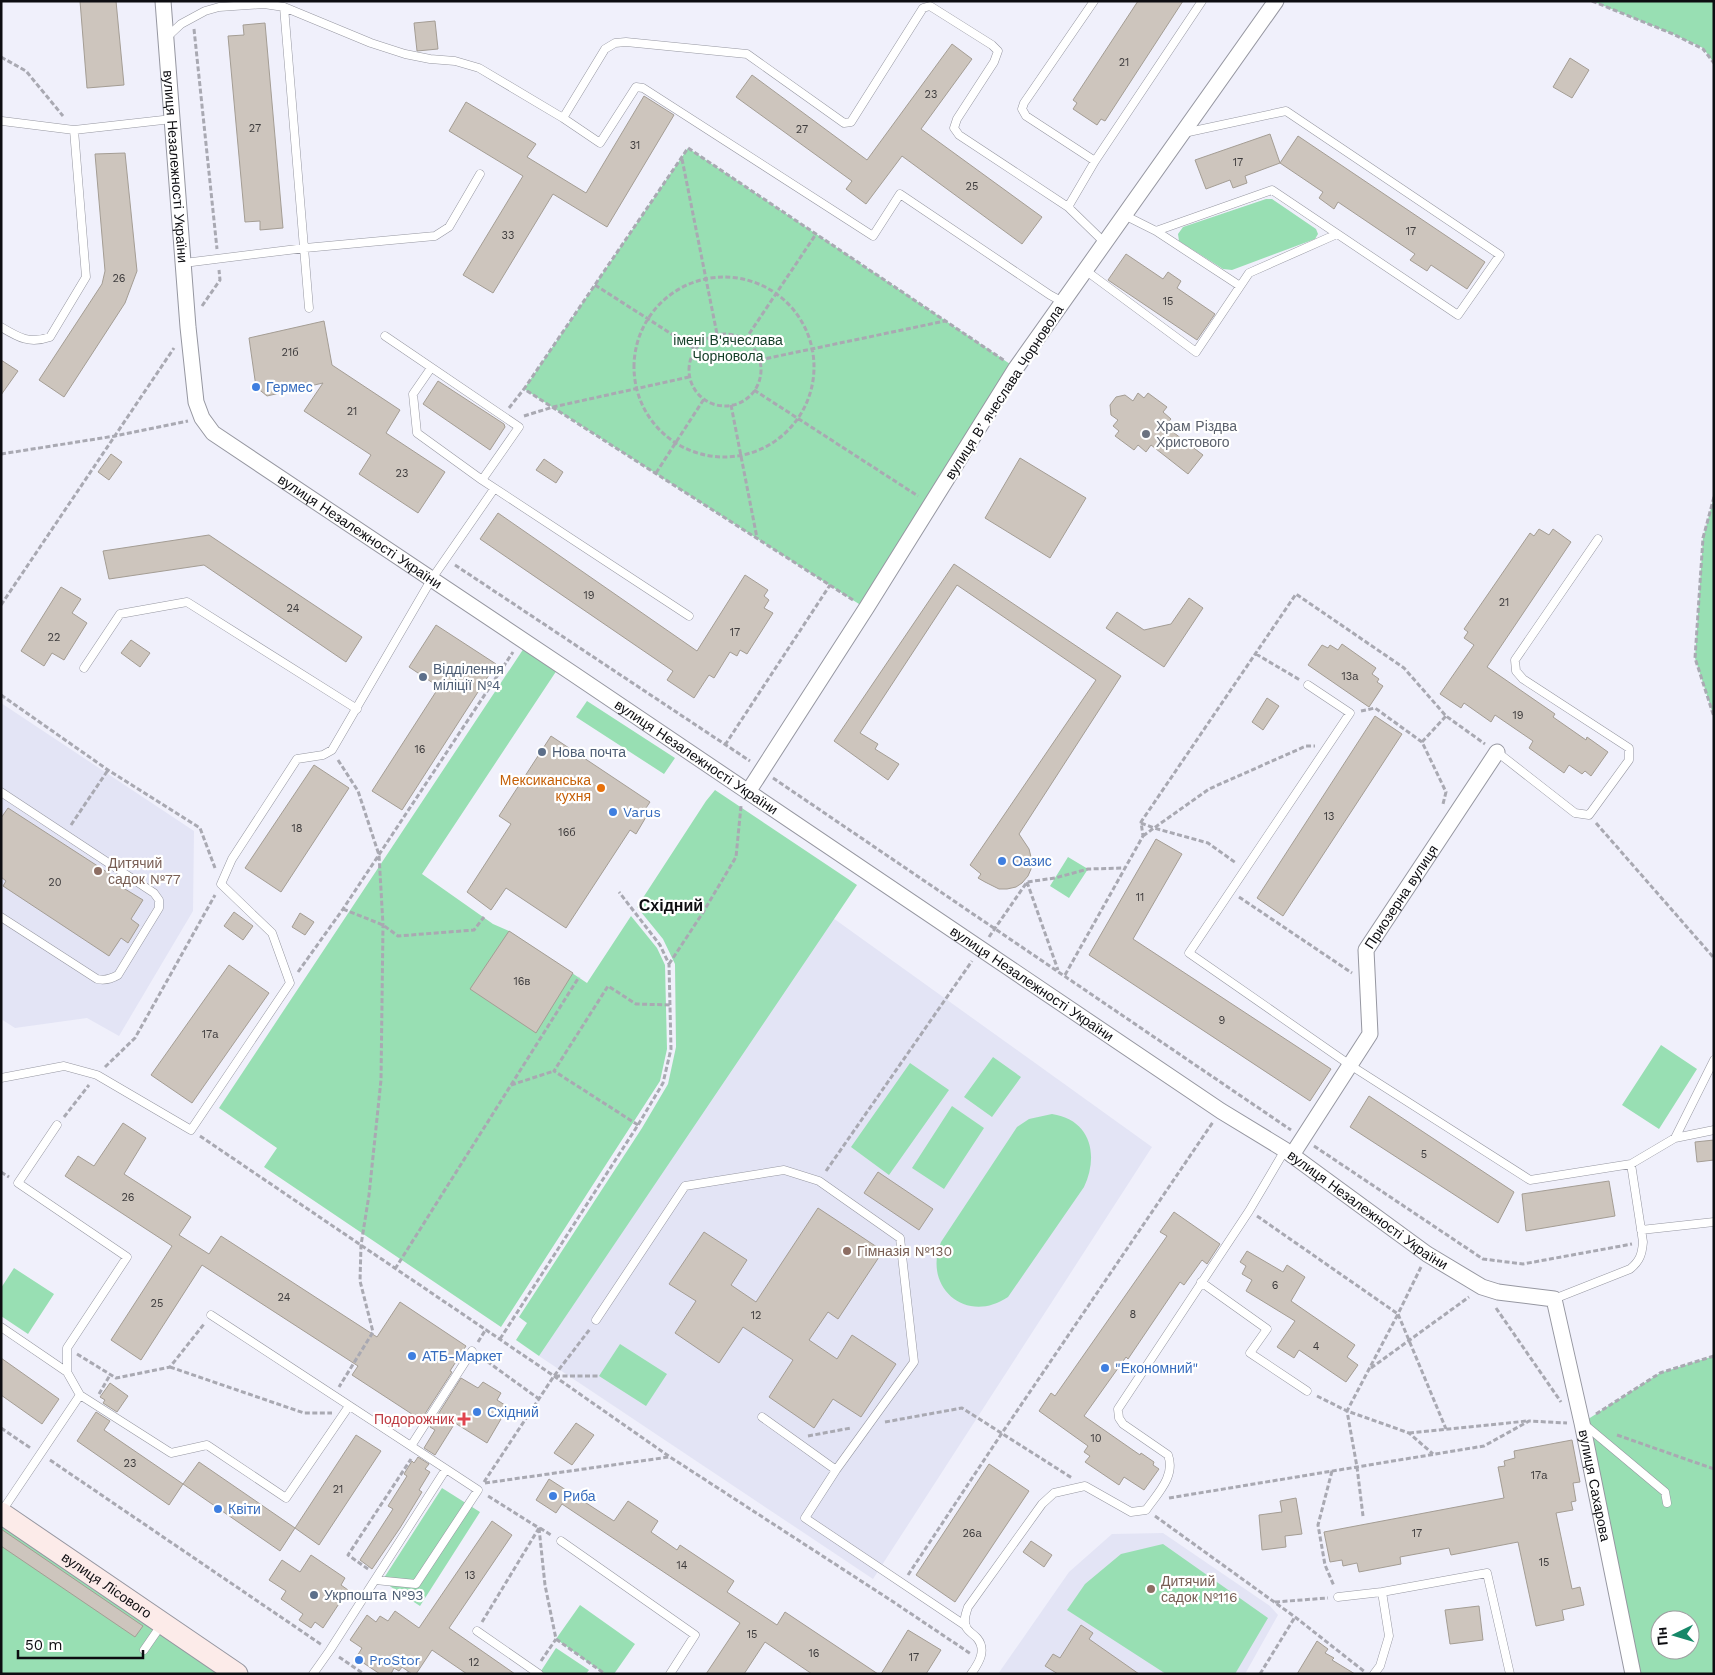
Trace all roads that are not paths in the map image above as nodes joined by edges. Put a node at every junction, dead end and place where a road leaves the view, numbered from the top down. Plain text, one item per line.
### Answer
1 (163, 1) edge
2 (1094, 1) edge
3 (1202, 1) edge
4 (1276, 1) edge
5 (284, 7) junction
6 (166, 38) junction
7 (563, 118) junction
8 (172, 119) junction
9 (2, 122) edge
10 (74, 130) junction
11 (1183, 133) junction
12 (1095, 161) junction
13 (480, 174) dead end
14 (1068, 207) junction
15 (1124, 215) junction
16 (1156, 231) junction
17 (1337, 234) junction
18 (1105, 243) junction
19 (305, 248) junction
20 (184, 263) junction
21 (1086, 270) junction
22 (1240, 286) junction
23 (1063, 302) junction
24 (309, 308) dead end
25 (1, 327) edge
26 (385, 336) dead end
27 (431, 368) junction
28 (482, 480) junction
29 (494, 489) junction
30 (1598, 539) dead end
31 (431, 580) junction
32 (689, 616) dead end
33 (84, 668) dead end
34 (1308, 685) road end
35 (356, 709) junction
36 (1497, 752) joint
37 (1, 792) edge
38 (744, 798) junction
39 (1, 917) edge
40 (1714, 1060) edge
41 (1350, 1065) junction
42 (1, 1078) edge
43 (57, 1125) road end
44 (1714, 1130) edge
45 (1675, 1138) junction
46 (1289, 1153) junction
47 (1631, 1164) junction
48 (1714, 1222) edge
49 (1642, 1230) junction
50 (1202, 1282) junction
51 (1554, 1299) junction
52 (210, 1315) road end
53 (596, 1320) road end
54 (1, 1327) edge
55 (472, 1351) road end
56 (67, 1372) junction
57 (1307, 1391) road end
58 (80, 1395) junction
59 (347, 1409) junction
60 (762, 1417) dead end
61 (1579, 1423) junction
62 (414, 1448) junction
63 (446, 1469) junction
64 (836, 1470) junction
65 (1667, 1503) dead end
66 (1, 1513) edge
67 (561, 1541) dead end
68 (375, 1580) junction
69 (1382, 1592) junction
70 (1338, 1597) road end
71 (163, 1622) junction
72 (966, 1626) junction
73 (477, 1631) road end
74 (144, 1650) dead end
75 (537, 1672) edge
76 (237, 1674) edge
77 (313, 1674) edge
78 (670, 1674) edge
79 (971, 1674) edge
80 (1374, 1674) edge
81 (1510, 1674) edge
82 (1633, 1674) edge

1 - 6 street, вулиця Незалежності України
2 - 12 lane
3 - 12 lane
4 - 11 street, вулиця Вʼячеслава Чорновола
5 - 6 lane
5 - 7 lane
5 - 19 lane
6 - 8 street, вулиця Незалежності України
7 - 14 lane
7 - 23 lane
8 - 10 lane
8 - 20 street, вулиця Незалежності України
9 - 10 lane
10 - 25 lane
11 - 15 street, вулиця Вʼячеслава Чорновола
11 - 17 lane
12 - 14 lane
13 - 19 lane
14 - 18 lane
15 - 16 lane
15 - 18 street, вулиця Вʼячеслава Чорновола
16 - 17 lane
16 - 22 lane
17 - 22 lane
18 - 21 street, вулиця Вʼячеслава Чорновола
19 - 20 lane
19 - 24 lane
20 - 31 street, вулиця Незалежності України
21 - 22 lane
21 - 23 street, вулиця Вʼячеслава Чорновола
23 - 38 street, вулиця Вʼячеслава Чорновола
26 - 27 lane
27 - 28 lane
27 - 28 lane
28 - 29 lane
29 - 31 lane
29 - 32 lane
30 - 36 lane
31 - 35 lane
31 - 38 street, вулиця Незалежності України
33 - 35 lane
34 - 41 lane
35 - 42 lane
36 - 41 street, Приозерна вулиця
37 - 39 lane
38 - 46 street, вулиця Незалежності України
40 - 45 lane
41 - 46 street, Приозерна вулиця
41 - 47 lane
43 - 56 lane
44 - 45 lane
45 - 47 lane
46 - 50 lane
46 - 51 street, вулиця Незалежності України
47 - 49 lane
48 - 49 lane
49 - 51 lane
50 - 57 lane
50 - 72 lane
51 - 61 street, вулиця Сахарова
52 - 59 lane
53 - 64 lane
54 - 56 lane
55 - 62 lane
56 - 58 lane
58 - 59 lane
58 - 66 lane
59 - 62 lane
60 - 64 lane
61 - 65 lane
61 - 82 street, вулиця Сахарова
62 - 63 lane
63 - 68 lane
63 - 68 lane
64 - 72 lane
66 - 71 street, вулиця Лісового
67 - 78 lane
68 - 77 lane
69 - 70 lane
69 - 80 lane
69 - 81 lane
71 - 74 lane
71 - 76 street, вулиця Лісового
72 - 79 lane
73 - 75 lane

